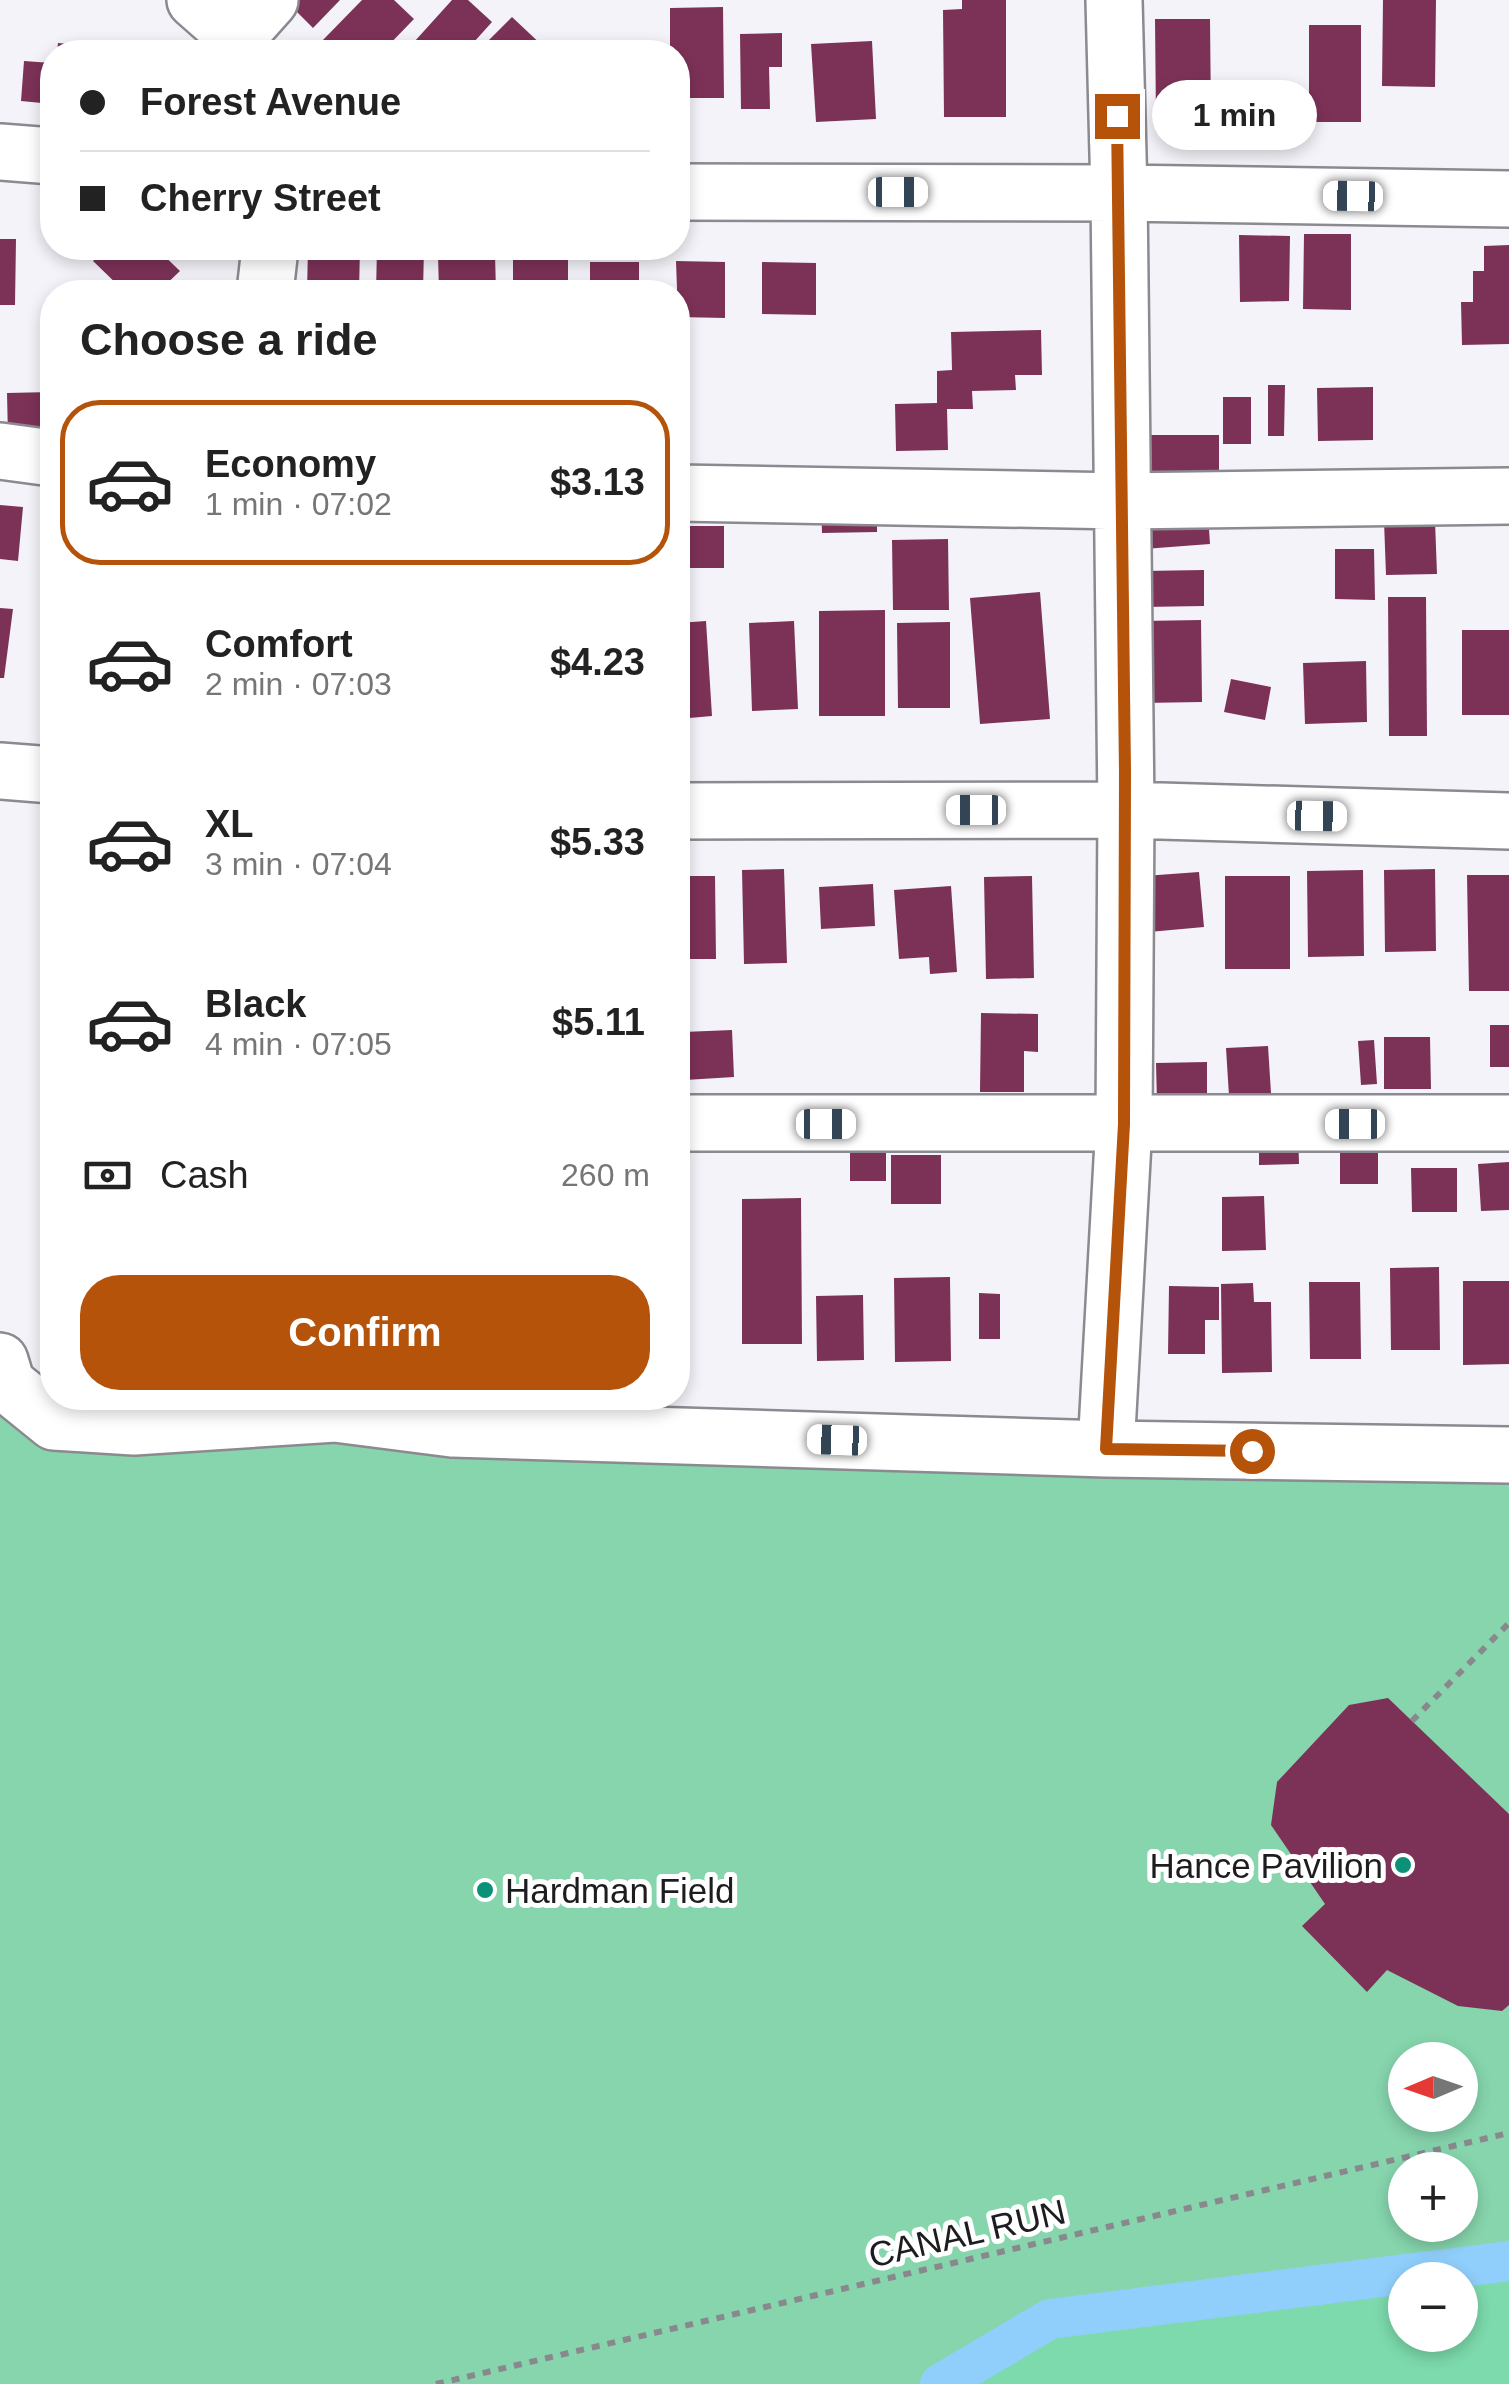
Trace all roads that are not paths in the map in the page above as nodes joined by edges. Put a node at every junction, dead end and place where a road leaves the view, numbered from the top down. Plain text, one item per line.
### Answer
1 (195, 0) edge
2 (1114, 0) edge
3 (251, 30) edge
4 (0, 152) edge
5 (40, 155) edge
6 (690, 192) edge
7 (1120, 193) junction
8 (1509, 199) edge
9 (0, 452) edge
10 (40, 457) edge
11 (690, 493) edge
12 (1509, 496) edge
13 (1122, 501) junction
14 (0, 771) edge
15 (40, 775) edge
16 (1126, 810) junction
17 (690, 812) edge
18 (1509, 821) edge
19 (690, 1123) edge
20 (1509, 1123) edge
21 (1124, 1124) junction
22 (0, 1361) edge
23 (295, 1410) edge
24 (354, 1410) edge
25 (1106, 1449) junction
26 (1509, 1454) edge

1 - 3 street
2 - 7 street
4 - 5 street
6 - 7 street
7 - 8 street
7 - 13 street
9 - 10 street
11 - 13 street
12 - 13 street
13 - 16 street
14 - 15 street
16 - 17 street
16 - 18 street
16 - 21 street
19 - 21 street
20 - 21 street
21 - 25 street
22 - 23 street
24 - 25 street
25 - 26 street

